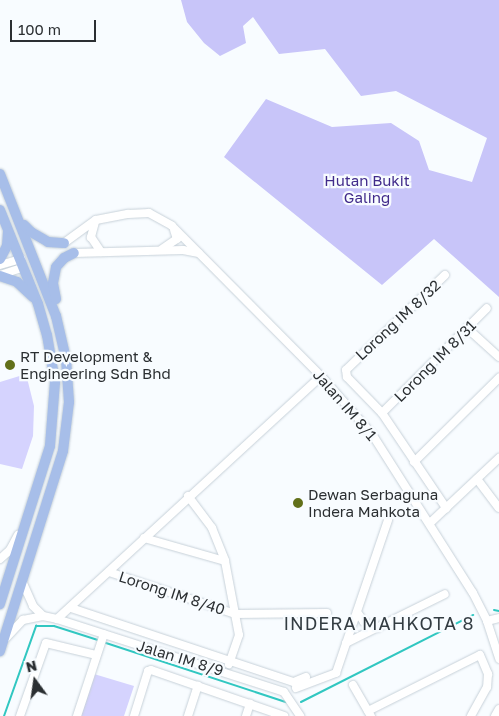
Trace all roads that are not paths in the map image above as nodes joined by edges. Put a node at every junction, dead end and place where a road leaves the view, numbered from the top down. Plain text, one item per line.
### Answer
1 (0, 174) edge
2 (0, 210) edge
3 (16, 211) junction
4 (96, 220) junction
5 (7, 225) junction
6 (172, 226) junction
7 (64, 243) joint
8 (157, 251) junction
9 (101, 252) junction
10 (74, 253) joint
11 (201, 254) junction
12 (0, 259) edge
13 (23, 263) junction
14 (0, 265) edge
15 (0, 275) edge
16 (446, 275) dead end
17 (38, 304) junction
18 (487, 308) dead end
19 (467, 328) junction
20 (499, 357) edge
21 (67, 366) junction
22 (321, 376) junction
23 (499, 378) edge
24 (382, 413) junction
25 (499, 458) edge
26 (414, 462) junction
27 (477, 479) junction
28 (188, 496) junction
29 (33, 503) junction
30 (446, 508) junction
31 (499, 508) edge
32 (388, 520) dead end
33 (430, 523) junction
34 (24, 534) junction
35 (144, 538) junction
36 (35, 539) junction
37 (0, 559) edge
38 (15, 562) junction
39 (225, 562) junction
40 (28, 566) junction
41 (109, 572) junction
42 (22, 581) junction
43 (445, 594) dead end
44 (0, 604) edge
45 (71, 608) junction
46 (357, 612) junction
47 (326, 613) dead end
48 (235, 614) junction
49 (43, 616) junction
50 (499, 618) edge
51 (57, 619) junction
52 (487, 621) junction
53 (378, 628) junction
54 (103, 636) junction
55 (346, 643) junction
56 (1, 648) edge
57 (97, 653) junction
58 (499, 658) edge
59 (230, 661) junction
60 (226, 672) junction
61 (306, 677) dead end
62 (297, 685) junction
63 (353, 685) dead end
64 (198, 686) junction
65 (288, 694) junction
66 (250, 704) junction
67 (294, 707) junction
68 (499, 709) edge
69 (370, 713) edge
70 (20, 716) edge
71 (77, 716) edge
72 (134, 716) edge
73 (188, 716) edge
74 (246, 716) edge
75 (284, 716) edge
76 (291, 716) edge
77 (300, 716) edge
78 (471, 716) edge
79 (495, 716) edge

1 - 3 main road
2 - 5 main road
3 - 7 main road
3 - 21 main road
4 - 6 street, Jalan IM 8/1
4 - 7 street, Jalan IM 8/1
4 - 9 street
5 - 12 main road
5 - 13 main road
6 - 8 street
6 - 11 street, Jalan IM 8/1
8 - 9 street
8 - 11 street
9 - 10 street
10 - 21 main road
11 - 22 street, Jalan IM 8/1
13 - 14 street
13 - 15 street
13 - 17 main road
15 - 17 main road
16 - 24 street, Lorong IM 8/32
17 - 29 main road
18 - 19 street, Lorong IM 8/31
19 - 20 street
19 - 24 street, Lorong IM 8/31
21 - 36 main road
22 - 28 street
22 - 33 street, Jalan IM 8/1
23 - 26 street
24 - 26 street, Lorong IM 8/32
25 - 27 street
26 - 30 street, Lorong IM 8/32
27 - 30 street
27 - 31 street
28 - 35 street
28 - 39 street
29 - 34 main road
29 - 37 street
30 - 33 street
32 - 46 street
33 - 52 street, Jalan IM 8/1
34 - 36 main road
34 - 38 main road
35 - 39 street
35 - 41 street
36 - 40 main road
38 - 40 main road
38 - 44 main road
39 - 48 street
40 - 42 main road
41 - 45 street
41 - 48 street, Lorong IM 8/40
42 - 49 street
42 - 56 main road
43 - 53 street
45 - 51 street
45 - 59 street
46 - 53 street
46 - 55 street
47 - 48 street, Lorong IM 8/40
48 - 59 street
49 - 51 street, Jalan IM 8/9
49 - 56 street
50 - 52 street
51 - 54 street, Jalan IM 8/9
52 - 58 street, Jalan IM 8/1
53 - 55 street
54 - 57 street
54 - 60 street, Jalan IM 8/9
55 - 62 street
57 - 70 street
57 - 71 street
59 - 60 street
59 - 62 street
60 - 65 street, Jalan IM 8/9
61 - 62 street
62 - 65 street
63 - 69 street
64 - 66 street
64 - 72 street
64 - 73 street
65 - 67 street
66 - 74 street
66 - 75 street
67 - 76 street
67 - 77 street
68 - 79 street
69 - 78 street

